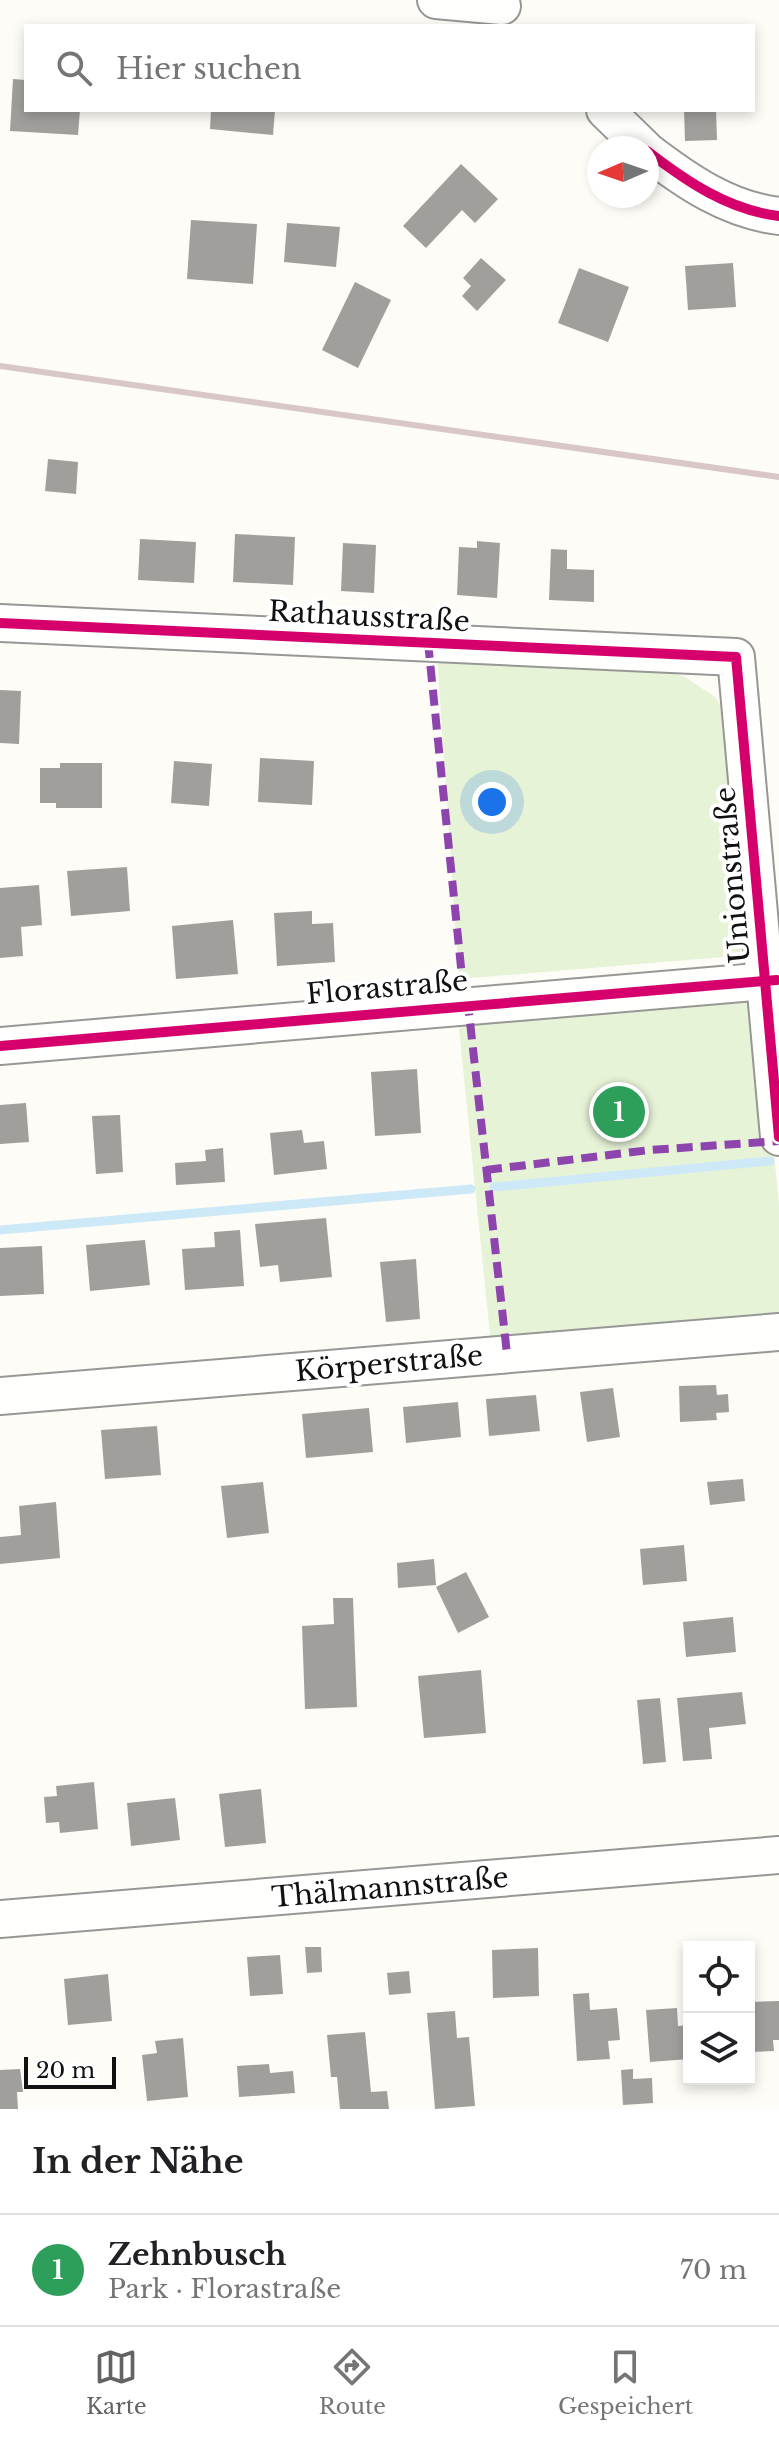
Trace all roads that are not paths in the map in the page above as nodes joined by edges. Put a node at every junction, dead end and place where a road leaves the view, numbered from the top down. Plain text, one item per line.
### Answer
1 (436, 0) edge
2 (510, 11) edge
3 (607, 112) edge
4 (631, 136) edge
5 (659, 161) edge
6 (779, 216) edge
7 (0, 623) edge
8 (736, 657) joint
9 (773, 981) edge
10 (0, 1046) edge
11 (779, 1137) edge
12 (779, 1332) edge
13 (0, 1396) edge
14 (779, 1855) edge
15 (0, 1919) edge

1 - 2 street
3 - 4 street
5 - 6 street
7 - 8 street, Rathausstraße
8 - 9 street, Unionstraße
9 - 10 street, Florastraße
9 - 11 street, Unionstraße
12 - 13 street, Körperstraße
14 - 15 street, Thälmannstraße

